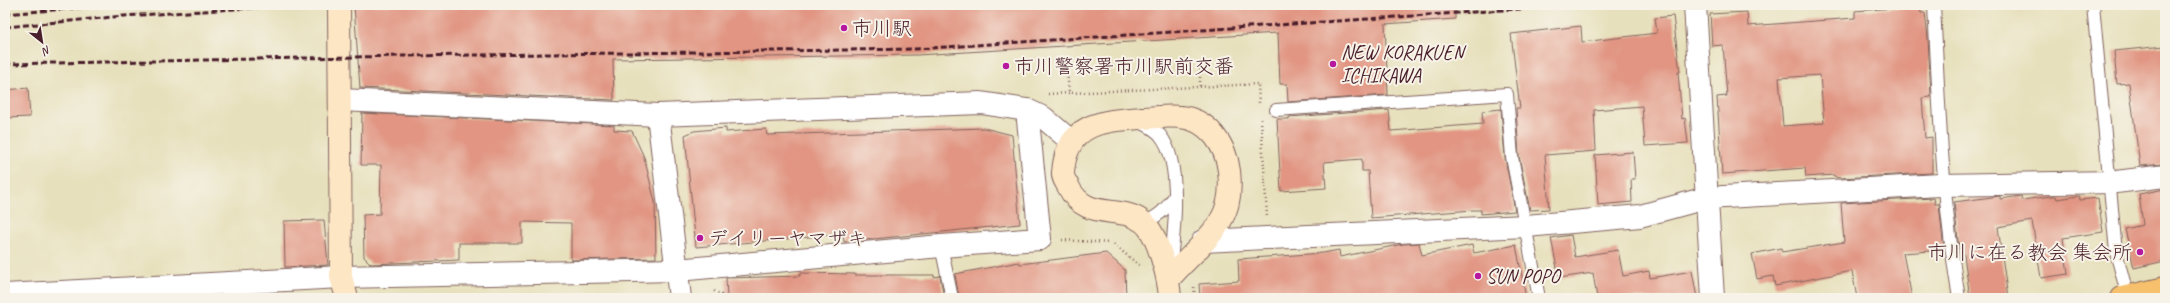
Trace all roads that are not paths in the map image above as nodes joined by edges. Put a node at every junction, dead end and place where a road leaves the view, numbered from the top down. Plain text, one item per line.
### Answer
1 (339, 5) edge
2 (1934, 5) edge
3 (2093, 5) edge
4 (1696, 7) edge
5 (341, 100) junction
6 (1027, 110) junction
7 (1276, 110) dead end
8 (658, 115) junction
9 (1132, 119) junction
10 (1072, 142) junction
11 (2165, 176) edge
12 (2109, 182) junction
13 (1943, 185) junction
14 (1174, 196) junction
15 (1706, 198) junction
16 (1144, 223) junction
17 (1526, 226) junction
18 (1203, 242) junction
19 (941, 246) junction
20 (677, 270) junction
21 (2165, 288) edge
22 (1169, 289) edge
23 (344, 292) edge
24 (5, 295) edge
25 (2125, 297) edge
26 (680, 298) edge
27 (952, 298) edge
28 (1539, 298) edge
29 (1713, 298) edge
30 (1959, 298) edge

1 - 5 street
2 - 13 lane
3 - 12 lane
4 - 15 street
5 - 8 street
5 - 23 street
6 - 8 street
6 - 10 street
6 - 19 street
7 - 17 lane
8 - 20 street
9 - 10 street
9 - 14 lane
9 - 18 street
10 - 16 street
11 - 12 street
12 - 13 street
12 - 25 lane
13 - 15 street
13 - 30 lane
14 - 16 lane
14 - 22 lane
15 - 17 street
15 - 29 street
16 - 22 street
17 - 18 street
17 - 28 lane
18 - 22 street
19 - 20 street
19 - 27 lane
20 - 23 street
20 - 26 street
21 - 25 highway
23 - 24 street

